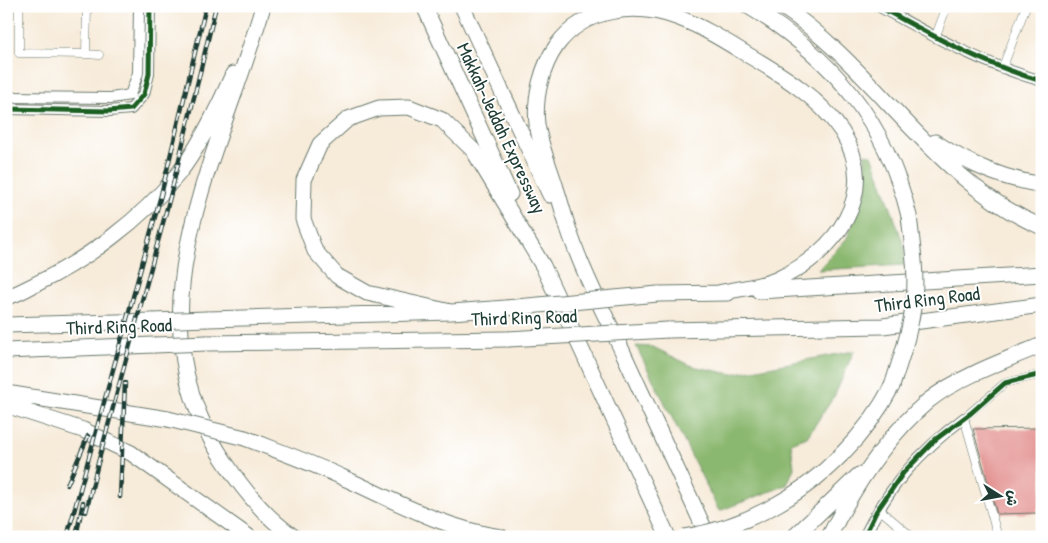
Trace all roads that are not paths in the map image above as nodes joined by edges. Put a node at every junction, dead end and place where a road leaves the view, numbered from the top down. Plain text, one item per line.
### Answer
1 (19, 6) edge
2 (87, 6) edge
3 (139, 6) edge
4 (150, 6) edge
5 (262, 6) edge
6 (424, 6) edge
7 (462, 6) edge
8 (748, 6) edge
9 (781, 6) edge
10 (878, 6) edge
11 (947, 6) edge
12 (1026, 6) edge
13 (935, 38) junction
14 (86, 54) junction
15 (99, 55) dead end
16 (1002, 69) junction
17 (1042, 81) edge
18 (6, 97) edge
19 (6, 109) edge
20 (901, 118) junction
21 (1042, 184) edge
22 (1042, 227) edge
23 (573, 244) junction
24 (543, 266) junction
25 (1042, 274) edge
26 (718, 293) junction
27 (6, 297) edge
28 (1042, 305) edge
29 (451, 312) junction
30 (6, 326) edge
31 (1042, 345) edge
32 (6, 351) edge
33 (1042, 374) edge
34 (6, 393) edge
35 (6, 405) edge
36 (964, 418) junction
37 (878, 456) junction
38 (878, 508) junction
39 (249, 537) edge
40 (294, 537) edge
41 (501, 537) edge
42 (668, 537) edge
43 (684, 537) edge
44 (708, 537) edge
45 (794, 537) edge
46 (829, 537) edge
47 (864, 537) edge
48 (912, 537) edge
49 (998, 537) edge

1 - 14 street
2 - 14 street
3 - 18 street
4 - 19 street
5 - 27 highway
5 - 40 highway
6 - 24 highway, Makkah-Jeddah Expressway
7 - 23 highway
8 - 43 highway, bridge
9 - 20 highway
10 - 13 street
11 - 13 street
12 - 16 street
13 - 16 street
14 - 15 street
16 - 17 street
20 - 21 highway
20 - 22 highway
23 - 26 highway
23 - 44 highway
24 - 29 highway
24 - 42 highway
25 - 26 highway, Third Ring Road
26 - 29 highway, Third Ring Road, bridge
28 - 32 highway, Third Ring Road, bridge
29 - 30 highway, Third Ring Road, bridge
31 - 37 highway
33 - 36 street
34 - 41 highway, bridge
35 - 39 highway
36 - 38 street
36 - 49 street
37 - 45 highway
37 - 46 highway
38 - 47 street
38 - 48 street

